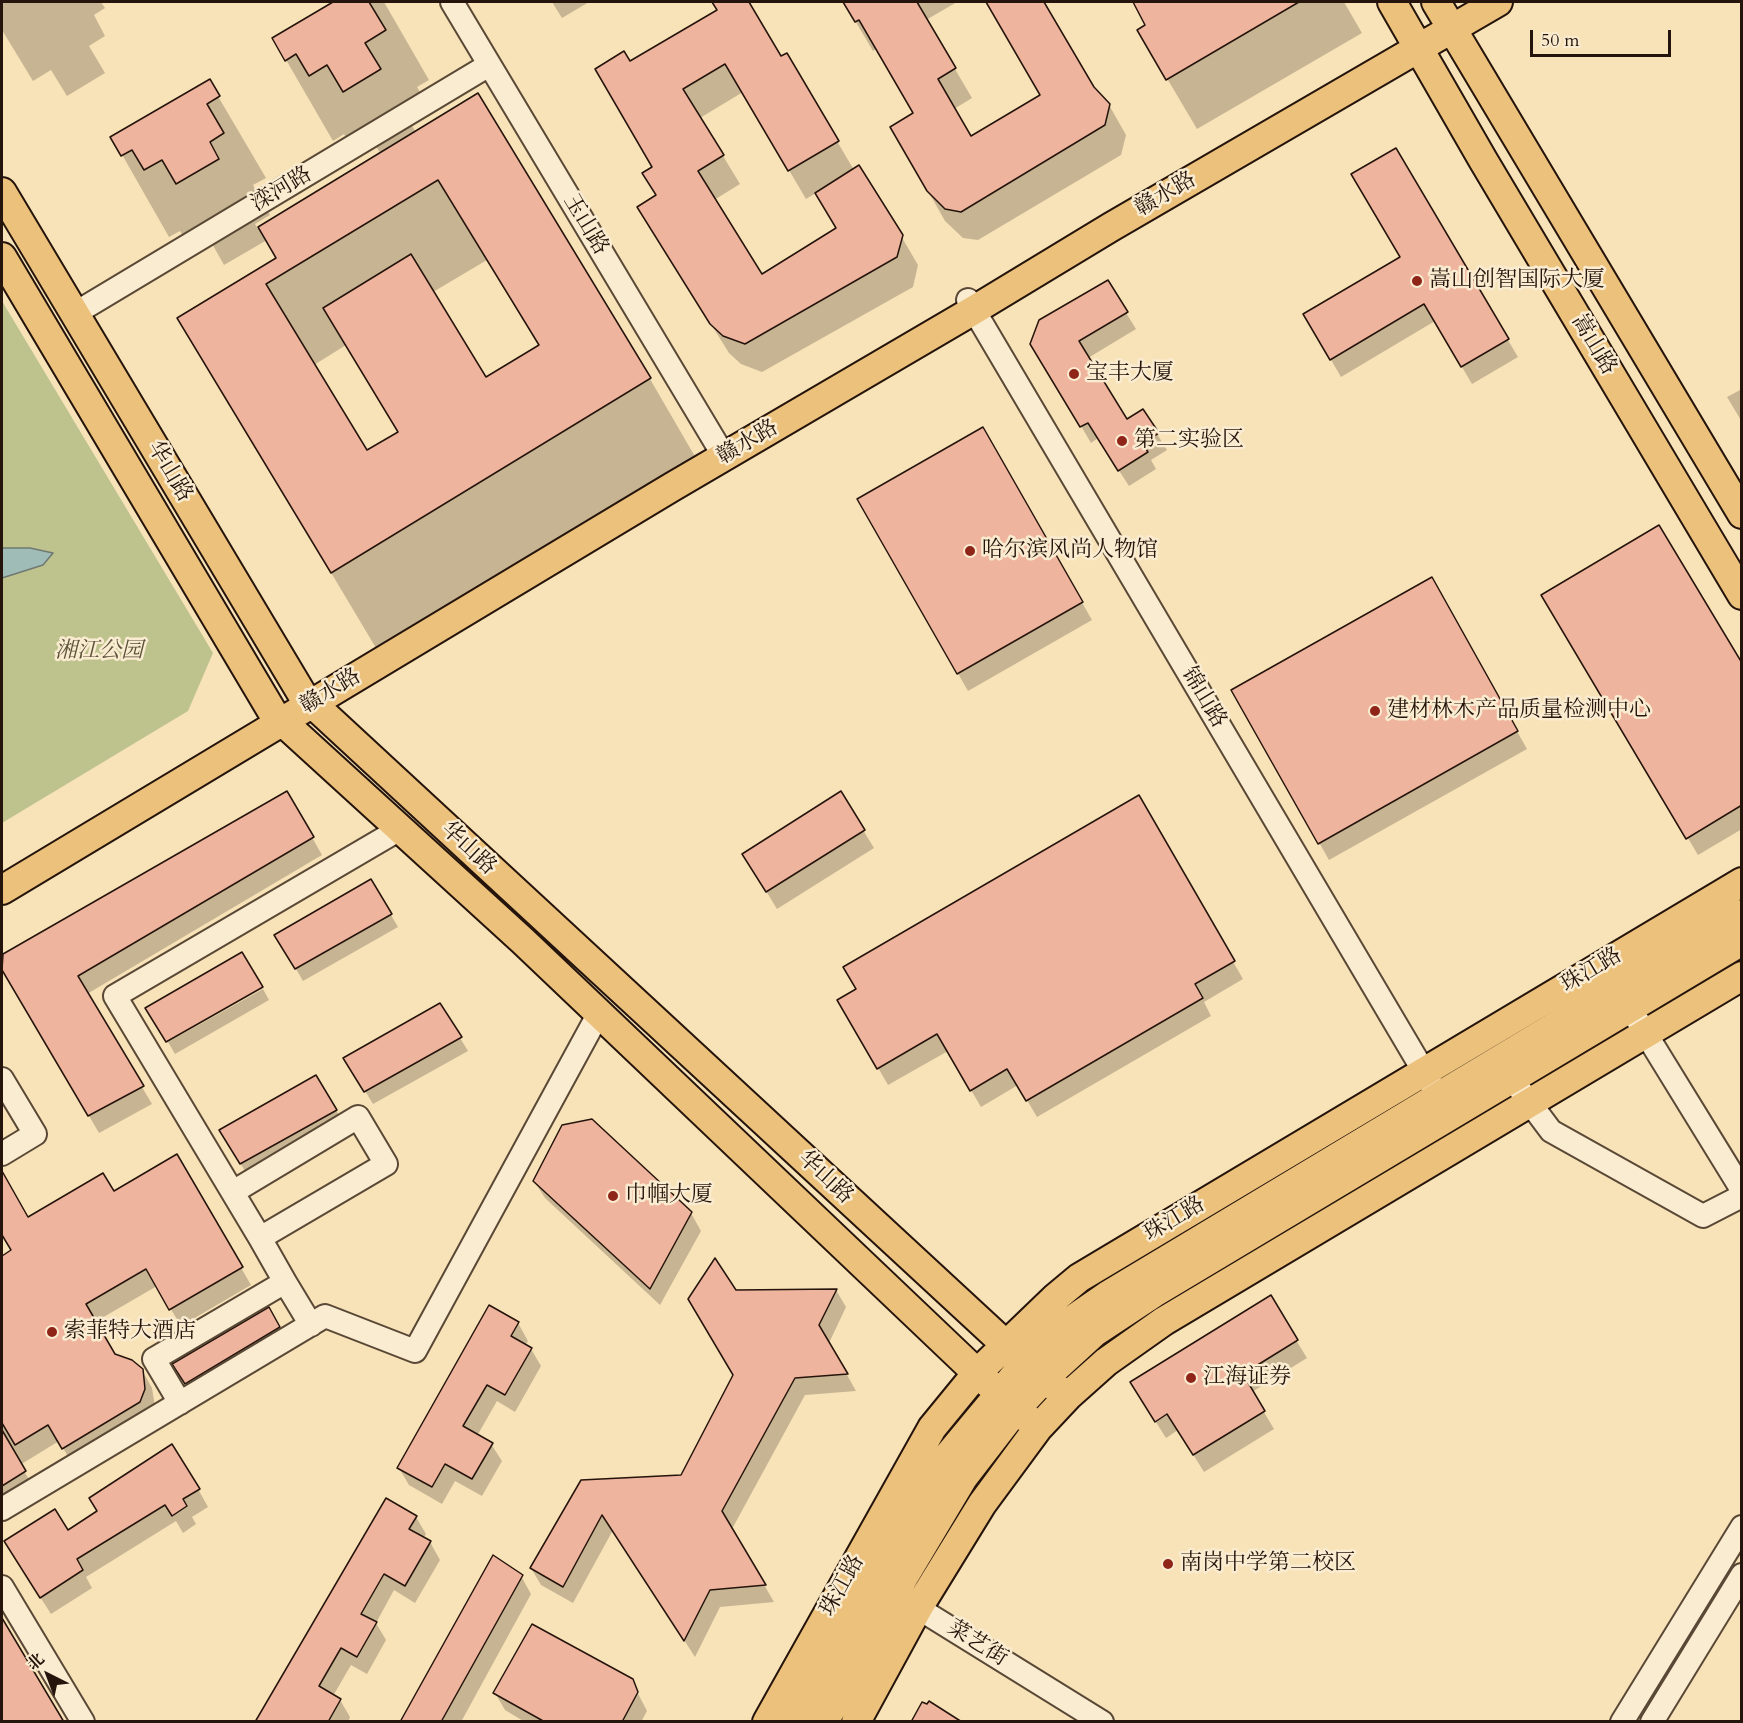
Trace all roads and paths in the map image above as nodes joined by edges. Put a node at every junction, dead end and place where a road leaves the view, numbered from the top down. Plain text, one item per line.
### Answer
1 (452, 2) edge
2 (1392, 2) edge
3 (1470, 2) edge
4 (1498, 2) edge
5 (1444, 16) edge
6 (1416, 42) junction
7 (489, 65) junction
8 (2, 192) edge
9 (2, 257) edge
10 (971, 305) junction
11 (74, 314) junction
12 (719, 448) junction
13 (1742, 514) edge
14 (1742, 595) edge
15 (307, 699) junction
16 (277, 717) junction
17 (400, 829) junction
18 (2, 873) edge
19 (1742, 882) edge
20 (2, 890) edge
21 (1742, 914) edge
22 (1742, 941) edge
23 (1742, 976) edge
24 (1629, 1007) junction
25 (598, 1013) junction
26 (1646, 1033) junction
27 (1511, 1078) junction
28 (2, 1079) edge
29 (1431, 1084) junction
30 (1529, 1102) junction
31 (2, 1154) edge
32 (1742, 1190) edge
33 (233, 1192) junction
34 (1742, 1196) edge
35 (260, 1238) junction
36 (285, 1282) junction
37 (311, 1325) junction
38 (1026, 1362) junction
39 (977, 1373) junction
40 (1066, 1397) junction
41 (1008, 1400) junction
42 (180, 1402) junction
43 (1038, 1428) junction
44 (2, 1509) edge
45 (1742, 1527) edge
46 (1733, 1561) edge
47 (1742, 1575) edge
48 (2, 1587) edge
49 (885, 1589) junction
50 (83, 1722) edge
51 (767, 1722) edge
52 (798, 1722) edge
53 (824, 1722) edge
54 (856, 1722) edge
55 (1102, 1722) edge
56 (1622, 1722) edge
57 (1652, 1722) edge

1 - 7 street, 玉山路
2 - 6 main road, 嵩山路
3 - 5 main road, 赣水路
4 - 5 main road, 赣水路
5 - 6 main road, 赣水路
5 - 13 main road, 嵩山路
6 - 10 main road, 赣水路
6 - 14 main road, 嵩山路
7 - 11 street, 滦河路
7 - 12 street, 玉山路
8 - 11 main road, 华山路
9 - 16 main road, 华山路
10 - 12 main road, 赣水路
10 - 15 main road, 赣水路
10 - 29 street, 锦山路
11 - 15 main road, 华山路
12 - 15 main road, 赣水路
15 - 16 main road, 赣水路
15 - 38 main road, 华山路
16 - 17 main road, 华山路
16 - 18 main road, 赣水路
16 - 20 main road, 赣水路
17 - 25 main road, 华山路
17 - 33 street
19 - 29 main road, 珠江路
21 - 29 main road, 珠江路
22 - 24 main road, 珠江路
23 - 26 main road, 珠江路
24 - 26 street
24 - 27 main road, 珠江路
25 - 37 street
25 - 39 main road, 华山路
26 - 30 main road, 珠江路
26 - 32 street
27 - 30 street
27 - 38 main road, 珠江路
28 - 31 street
29 - 38 main road, 珠江路
30 - 34 street
30 - 40 main road, 珠江路
33 - 35 street
33 - 35 street
35 - 36 street
36 - 37 street
36 - 42 street
37 - 42 street
38 - 39 main road, 珠江路
38 - 40 main road, 华山路
38 - 41 main road, 珠江路
39 - 41 main road, 华山路
39 - 49 main road, 珠江路
40 - 43 main road, 珠江路
41 - 43 main road, 华山路
41 - 49 main road, 珠江路
42 - 44 street
43 - 49 main road, 珠江路
45 - 46 street
46 - 56 street
47 - 57 street
48 - 50 street
49 - 51 main road, 珠江路
49 - 52 main road, 珠江路
49 - 53 main road, 珠江路
49 - 54 main road, 珠江路
49 - 55 street, 菜艺街

